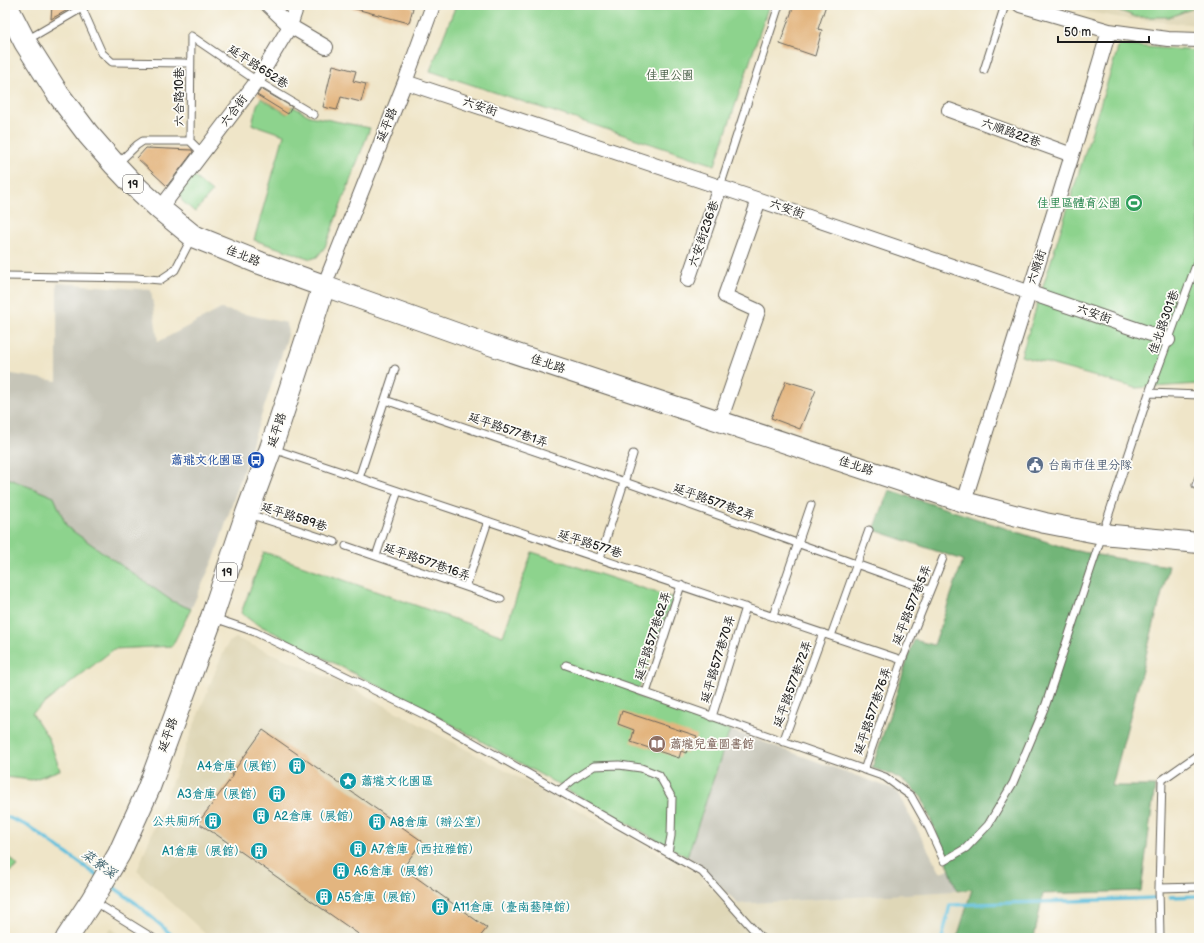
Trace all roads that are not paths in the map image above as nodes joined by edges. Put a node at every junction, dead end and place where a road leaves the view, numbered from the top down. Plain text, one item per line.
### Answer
1 (6, 5) edge
2 (268, 5) edge
3 (297, 5) edge
4 (433, 5) edge
5 (779, 5) edge
6 (1005, 5) edge
7 (1020, 5) edge
8 (84, 6) edge
9 (290, 26) junction
10 (1109, 32) junction
11 (191, 36) joint
12 (1199, 40) edge
13 (24, 42) junction
14 (326, 47) dead end
15 (185, 63) dead end
16 (984, 70) dead end
17 (257, 81) junction
18 (405, 82) junction
19 (949, 110) dead end
20 (314, 115) dead end
21 (190, 141) junction
22 (202, 153) junction
23 (1072, 155) junction
24 (115, 165) junction
25 (720, 187) junction
26 (759, 200) junction
27 (160, 209) junction
28 (193, 236) junction
29 (1199, 257) edge
30 (5, 276) edge
31 (688, 280) dead end
32 (324, 286) junction
33 (1029, 292) junction
34 (1168, 340) junction
35 (395, 369) dead end
36 (1149, 394) junction
37 (1199, 395) edge
38 (385, 400) junction
39 (720, 421) junction
40 (271, 448) junction
41 (633, 454) dead end
42 (1199, 476) edge
43 (359, 478) junction
44 (624, 482) junction
45 (1196, 485) dead end
46 (398, 491) junction
47 (964, 502) junction
48 (810, 505) dead end
49 (247, 513) junction
50 (488, 521) junction
51 (869, 530) dead end
52 (1102, 534) junction
53 (335, 542) dead end
54 (797, 543) junction
55 (1199, 543) edge
56 (346, 546) dead end
57 (376, 556) junction
58 (600, 558) junction
59 (943, 558) dead end
60 (856, 564) junction
61 (681, 585) junction
62 (466, 587) junction
63 (929, 590) junction
64 (501, 599) dead end
65 (746, 607) junction
66 (773, 616) junction
67 (212, 617) junction
68 (823, 633) junction
69 (831, 636) junction
70 (902, 660) junction
71 (566, 665) dead end
72 (646, 693) junction
73 (712, 717) junction
74 (783, 742) junction
75 (1199, 754) edge
76 (864, 770) junction
77 (559, 790) junction
78 (668, 852) junction
79 (1199, 886) edge
80 (1159, 888) junction
81 (92, 900) junction
82 (67, 938) edge
83 (153, 938) edge
84 (761, 938) edge
85 (1160, 938) edge

1 - 13 main road, 佳北路 / 19
2 - 9 street
3 - 9 street, 六合街
4 - 18 street, 延平路
5 - 25 lane
6 - 16 lane
7 - 10 street
8 - 13 lane
8 - 15 lane
9 - 14 street
9 - 17 street, 六合街
10 - 12 street
10 - 23 street, 六順街
11 - 17 lane, 延平路652巷
11 - 21 lane, 六合路10巷
13 - 24 main road, 佳北路 / 19
17 - 20 lane, 延平路652巷
17 - 22 street, 六合街
18 - 25 street, 六安街
18 - 32 street, 延平路
19 - 23 street, 六順路22巷
21 - 22 lane, 六合路10巷
21 - 24 lane
22 - 27 street, 六合街
23 - 33 street, 六順街
24 - 27 main road, 佳北路 / 19
25 - 26 street, 六安街
25 - 31 street, 六安街236巷
26 - 33 street, 六安街
26 - 39 street
27 - 28 main road, 佳北路 / 19
28 - 30 lane
28 - 32 main road, 佳北路 / 19
29 - 34 lane, 佳北路301巷
32 - 39 street, 佳北路
32 - 40 main road, 延平路 / 19
33 - 34 street, 六安街
33 - 47 street, 六順街
34 - 36 lane, 佳北路301巷
35 - 38 lane
36 - 37 lane
36 - 52 lane, 佳北路301巷
38 - 43 lane
38 - 44 lane, 延平路577巷1弄
39 - 47 street, 佳北路
40 - 43 lane, 延平路577巷
40 - 49 main road, 延平路 / 19
41 - 44 lane
42 - 45 lane
43 - 46 lane, 延平路577巷
44 - 54 lane, 延平路577巷2弄
44 - 58 lane
46 - 50 lane, 延平路577巷
46 - 57 lane
47 - 52 street, 佳北路
48 - 54 lane
49 - 53 lane, 延平路589巷
49 - 67 main road, 延平路 / 19
50 - 58 lane, 延平路577巷
50 - 62 lane
51 - 60 lane
52 - 55 street, 佳北路
52 - 76 lane, 佳北路301巷
54 - 60 lane, 延平路577巷2弄
54 - 66 lane
56 - 57 lane, 延平路577巷16弄
57 - 62 lane, 延平路577巷16弄
58 - 61 lane, 延平路577巷
59 - 63 lane, 延平路577巷5弄
60 - 63 lane, 延平路577巷2弄
60 - 69 lane
61 - 65 lane, 延平路577巷
61 - 72 lane, 延平路577巷62弄
62 - 64 lane, 延平路577巷16弄
63 - 70 lane, 延平路577巷5弄
65 - 66 lane, 延平路577巷
65 - 73 lane, 延平路577巷70弄
66 - 68 lane, 延平路577巷
67 - 77 lane
67 - 81 main road, 延平路 / 19
68 - 69 lane, 延平路577巷
68 - 74 lane, 延平路577巷72弄
69 - 70 lane, 延平路577巷
70 - 76 lane, 延平路577巷76弄
71 - 72 lane
72 - 73 lane
73 - 74 lane
74 - 76 lane
75 - 80 lane
77 - 78 lane
77 - 78 lane
78 - 84 lane
79 - 80 lane
80 - 85 lane
81 - 82 main road, 19
81 - 83 lane

